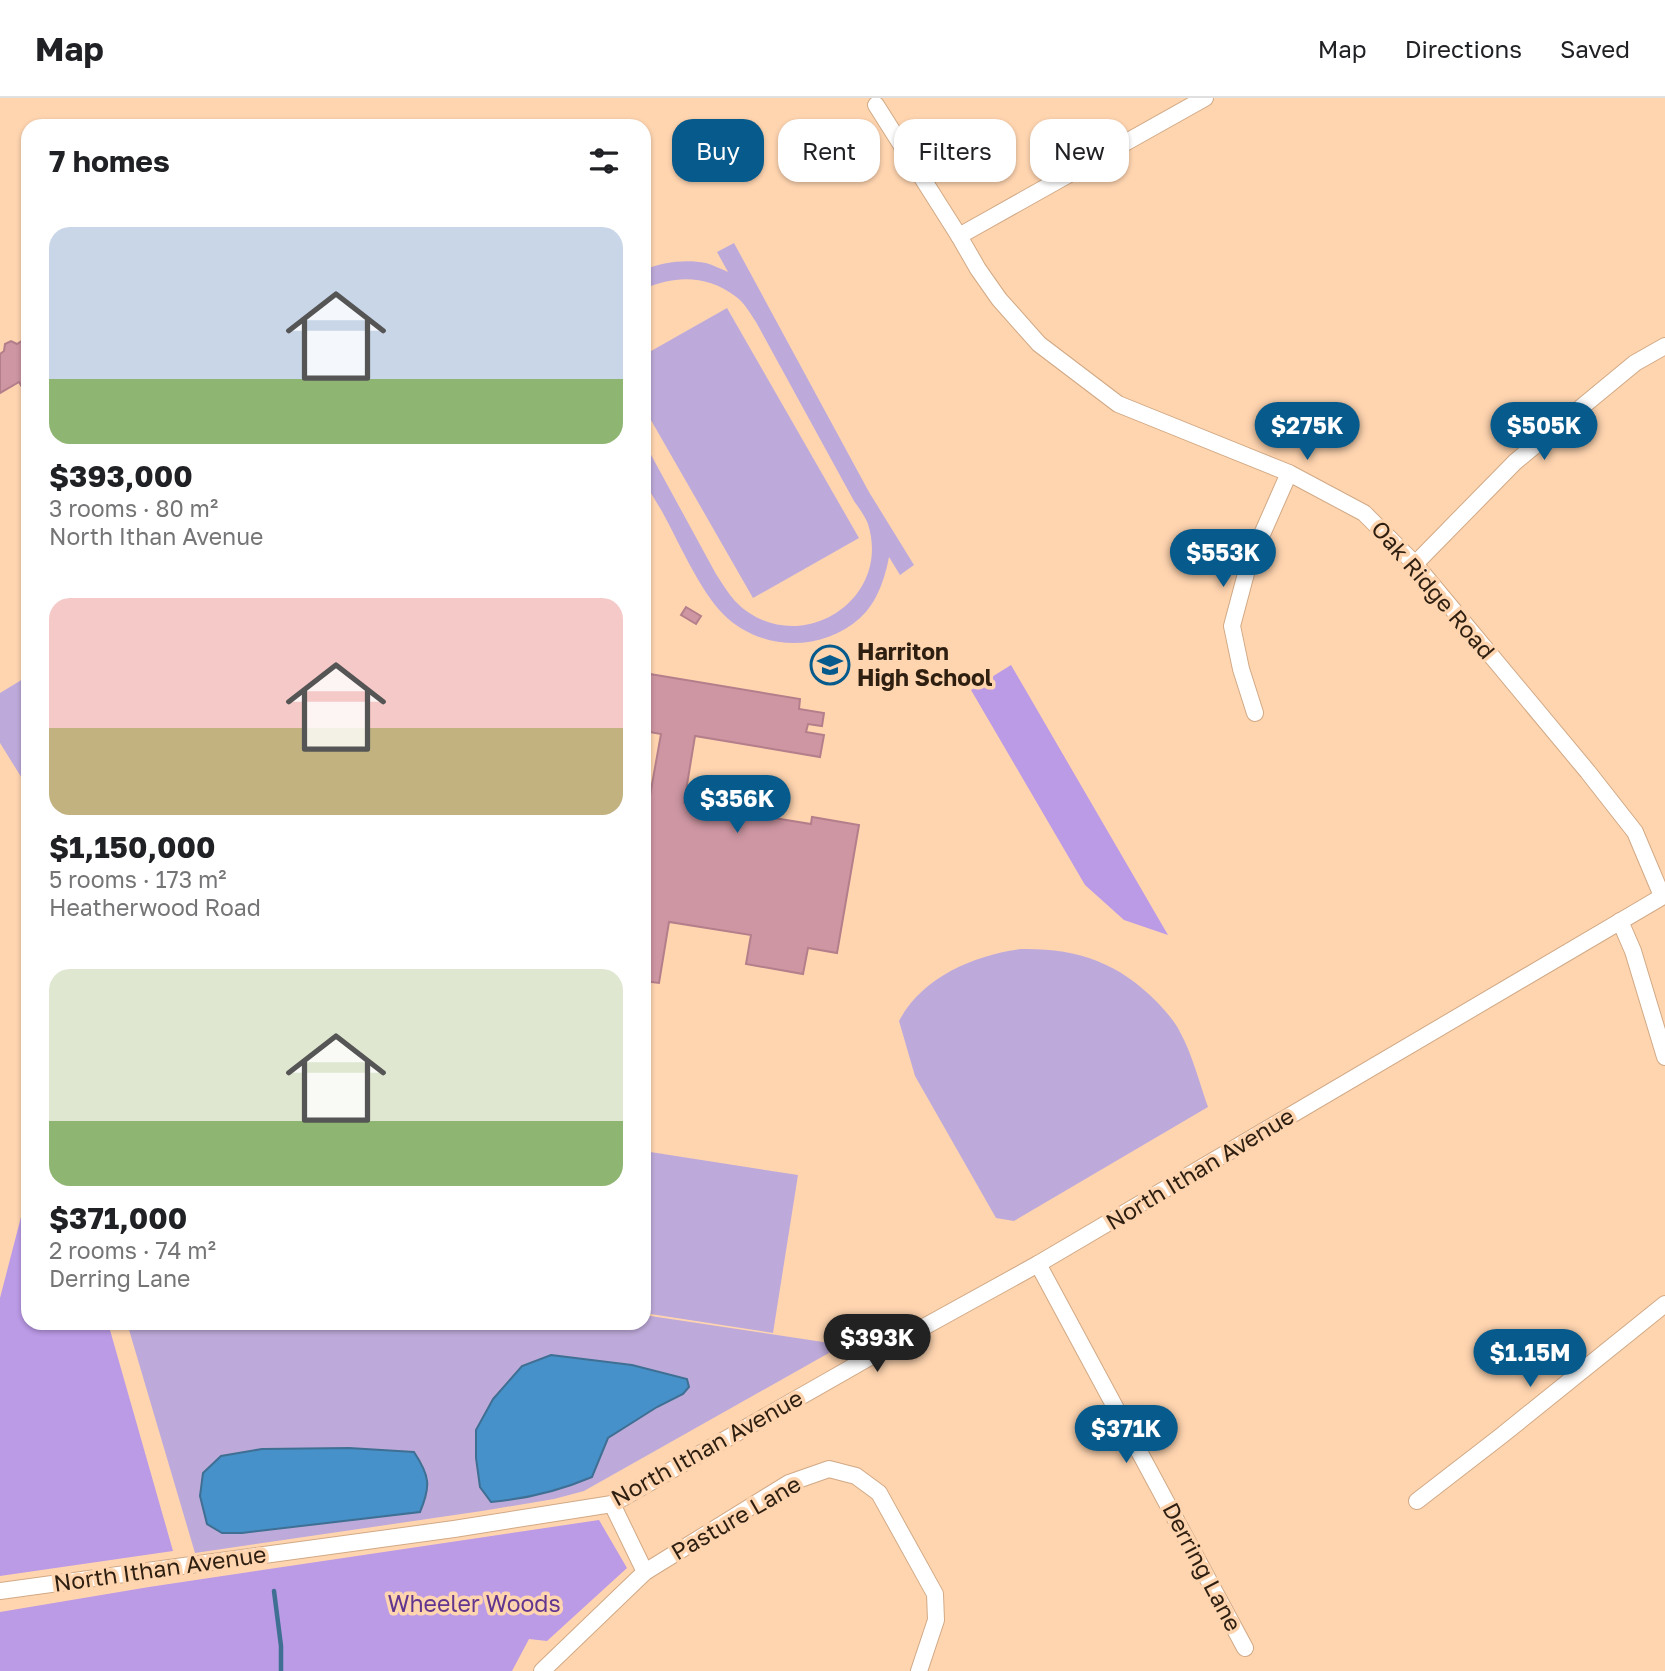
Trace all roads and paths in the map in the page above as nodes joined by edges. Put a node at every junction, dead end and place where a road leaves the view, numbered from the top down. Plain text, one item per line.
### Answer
1 (1205, 98) edge
2 (876, 105) dead end
3 (959, 236) junction
4 (1665, 346) edge
5 (1289, 473) junction
6 (1415, 564) junction
7 (1255, 713) dead end
8 (1664, 895) edge
9 (1620, 921) junction
10 (1665, 1057) edge
11 (1038, 1264) junction
12 (1665, 1304) edge
13 (1417, 1501) dead end
14 (612, 1504) junction
15 (645, 1572) junction
16 (0, 1591) edge
17 (1245, 1647) dead end
18 (542, 1671) edge
19 (919, 1671) edge

1 - 3 street
2 - 3 street, Oak Ridge Road
3 - 5 street, Oak Ridge Road
4 - 6 street
5 - 6 street, Oak Ridge Road
5 - 7 street
6 - 8 street, Oak Ridge Road
8 - 9 street, North Ithan Avenue
9 - 10 street
9 - 11 street, North Ithan Avenue
11 - 14 street, North Ithan Avenue
11 - 17 street, Derring Lane
12 - 13 street
14 - 15 street
14 - 16 street, North Ithan Avenue
15 - 18 street, Pasture Lane
15 - 19 street, Pasture Lane

